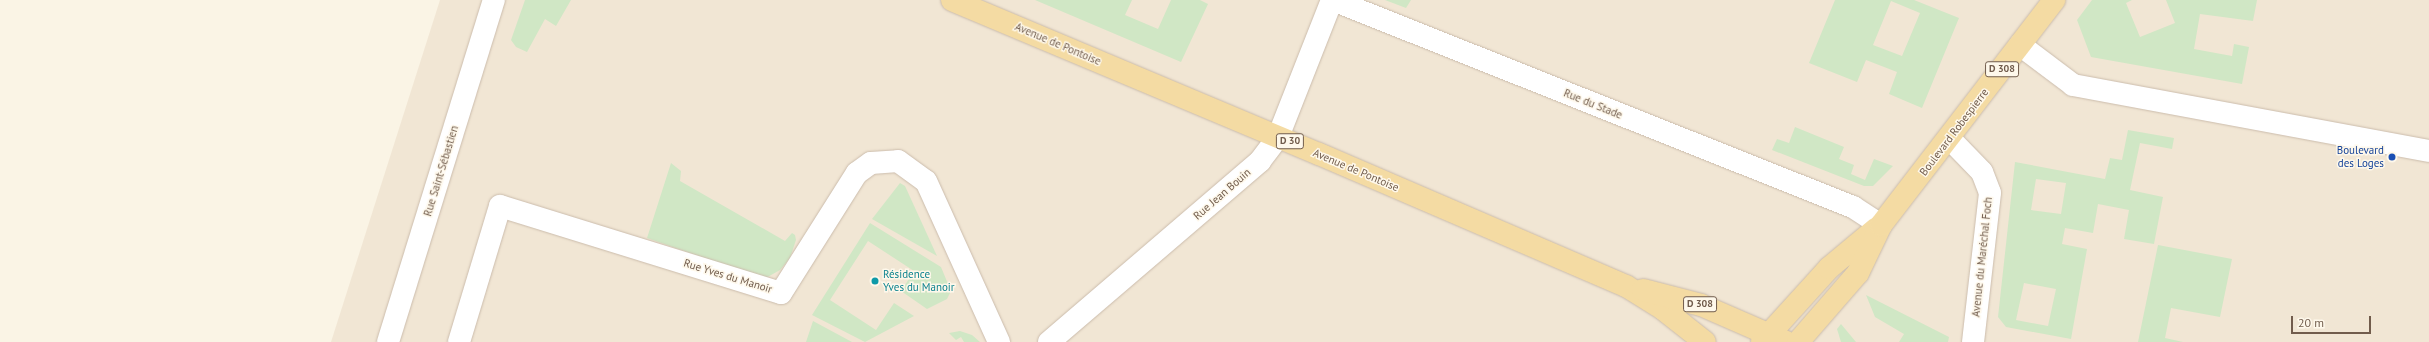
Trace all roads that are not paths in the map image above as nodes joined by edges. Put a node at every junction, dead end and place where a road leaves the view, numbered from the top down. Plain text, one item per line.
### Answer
1 (494, 0) edge
2 (952, 0) edge
3 (1332, 0) edge
4 (2054, 0) edge
5 (2020, 45) junction
6 (1278, 137) junction
7 (1949, 138) junction
8 (2429, 150) edge
9 (1881, 225) junction
10 (1626, 286) junction
11 (1773, 339) edge
12 (388, 342) edge
13 (459, 342) edge
14 (999, 342) edge
15 (1049, 342) edge
16 (1705, 342) edge
17 (1798, 342) edge
18 (1973, 342) edge

1 - 12 street, Rue Saint-Sébastien
2 - 6 main road, Avenue de Pontoise / D 30
3 - 6 street, Rue Jean Bouin
3 - 9 street, Rue du Stade
4 - 5 main road, Boulevard Robespierre / D 308
5 - 7 main road, Boulevard Robespierre / D 308
5 - 8 street
6 - 10 main road, Avenue de Pontoise / D 30
6 - 15 street, Rue Jean Bouin
7 - 9 main road, Boulevard Robespierre
7 - 18 street, Avenue du Maréchal Foch
9 - 11 main road, Boulevard Robespierre / D 308
9 - 17 main road, Boulevard Robespierre
10 - 11 main road, Boulevard Robespierre / D 308
10 - 16 main road, Avenue de Pontoise / D 30
13 - 14 street, Rue Yves du Manoir

